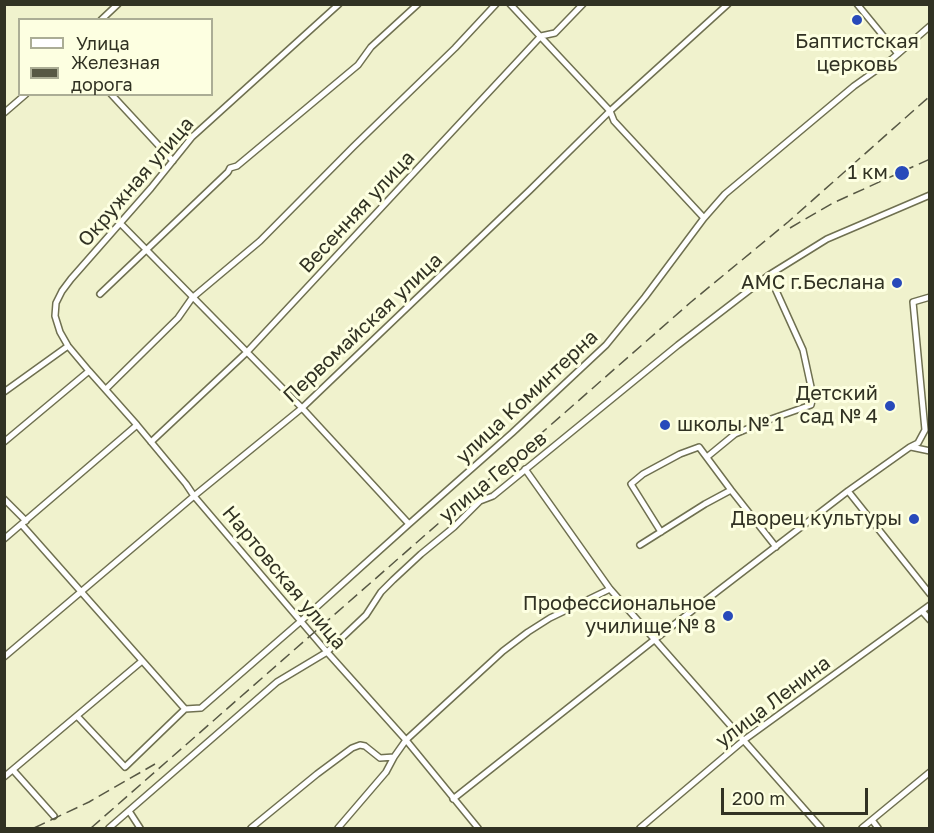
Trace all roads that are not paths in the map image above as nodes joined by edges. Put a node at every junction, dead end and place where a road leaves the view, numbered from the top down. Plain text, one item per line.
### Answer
1 (118, 4) edge
2 (339, 4) edge
3 (418, 4) edge
4 (496, 4) edge
5 (510, 4) edge
6 (583, 4) edge
7 (728, 4) edge
8 (857, 4) edge
9 (103, 18) edge
10 (930, 26) edge
11 (541, 36) junction
12 (898, 54) junction
13 (24, 96) edge
14 (113, 96) edge
15 (610, 111) junction
16 (4, 113) edge
17 (173, 161) junction
18 (930, 195) edge
19 (704, 218) junction
20 (120, 223) junction
21 (146, 251) junction
22 (769, 275) junction
23 (100, 294) dead end
24 (930, 297) edge
25 (192, 298) junction
26 (68, 345) junction
27 (247, 352) junction
28 (88, 371) junction
29 (930, 385) edge
30 (921, 386) junction
31 (106, 389) junction
32 (4, 392) edge
33 (302, 408) junction
34 (137, 425) junction
35 (4, 442) edge
36 (151, 442) junction
37 (910, 447) junction
38 (930, 451) edge
39 (706, 457) junction
40 (525, 469) junction
41 (731, 490) junction
42 (848, 491) junction
43 (194, 496) junction
44 (4, 499) edge
45 (24, 523) junction
46 (409, 524) junction
47 (661, 532) junction
48 (4, 539) edge
49 (640, 545) dead end
50 (776, 547) junction
51 (610, 589) junction
52 (80, 592) junction
53 (930, 594) edge
54 (930, 605) edge
55 (922, 611) junction
56 (930, 620) edge
57 (301, 621) junction
58 (654, 640) junction
59 (327, 652) junction
60 (4, 657) edge
61 (142, 661) junction
62 (185, 709) junction
63 (77, 716) junction
64 (406, 740) junction
65 (744, 740) junction
66 (394, 757) junction
67 (13, 770) junction
68 (930, 772) edge
69 (4, 777) edge
70 (453, 799) junction
71 (129, 811) junction
72 (54, 816) dead end
73 (872, 820) junction
74 (109, 828) edge
75 (140, 828) edge
76 (251, 828) edge
77 (338, 828) edge
78 (478, 828) edge
79 (640, 828) edge
80 (821, 828) edge
81 (862, 828) edge
82 (878, 828) edge

1 - 9 street
2 - 17 street, Окружная улица
3 - 21 street
4 - 25 street
5 - 11 street
6 - 11 street, Весенняя улица
7 - 15 street, Первомайская улица
8 - 12 street
10 - 12 street, улица Коминтерна
11 - 15 street
11 - 27 street, Весенняя улица
12 - 19 street, улица Коминтерна
13 - 16 street
14 - 17 street
15 - 19 street
15 - 33 street, Первомайская улица
17 - 20 street, Окружная улица
18 - 22 street, улица Героев
19 - 46 street, улица Коминтерна
20 - 21 street
20 - 26 street, Окружная улица
21 - 23 street
21 - 25 street
22 - 39 street
22 - 40 street, улица Героев
24 - 30 street
25 - 27 street
25 - 31 street
26 - 28 street, Нартовская улица
26 - 32 street
27 - 33 street
27 - 36 street, Весенняя улица
28 - 31 street, Нартовская улица
28 - 35 street
29 - 30 street
30 - 37 street
31 - 34 street, Нартовская улица
33 - 43 street, Первомайская улица
33 - 46 street
34 - 36 street, Нартовская улица
34 - 45 street
36 - 43 street, Нартовская улица
37 - 38 street
37 - 42 street
39 - 41 street
39 - 47 street
40 - 51 street
40 - 59 street, улица Героев
41 - 47 street
41 - 50 street
42 - 50 street
42 - 53 street
43 - 52 street, Первомайская улица
43 - 57 street, Нартовская улица
44 - 45 street
45 - 48 street
45 - 52 street
46 - 57 street, улица Коминтерна
47 - 49 street
50 - 58 street
51 - 58 street
51 - 64 street
52 - 60 street, Первомайская улица
52 - 61 street
54 - 55 street, улица Ленина
55 - 56 street
55 - 65 street, улица Ленина
57 - 59 street, Нартовская улица
57 - 62 street, улица Коминтерна
58 - 65 street
58 - 70 street
59 - 64 street, Нартовская улица
59 - 71 street, улица Героев
61 - 62 street
61 - 63 street
62 - 63 street, улица Коминтерна
63 - 67 street
64 - 66 street
64 - 70 street, Нартовская улица
65 - 79 street, улица Ленина
65 - 80 street
66 - 76 street
66 - 77 street
67 - 69 street
67 - 72 street
68 - 73 street
70 - 78 street, Нартовская улица
71 - 74 street, улица Героев
71 - 75 street
73 - 81 street
73 - 82 street

